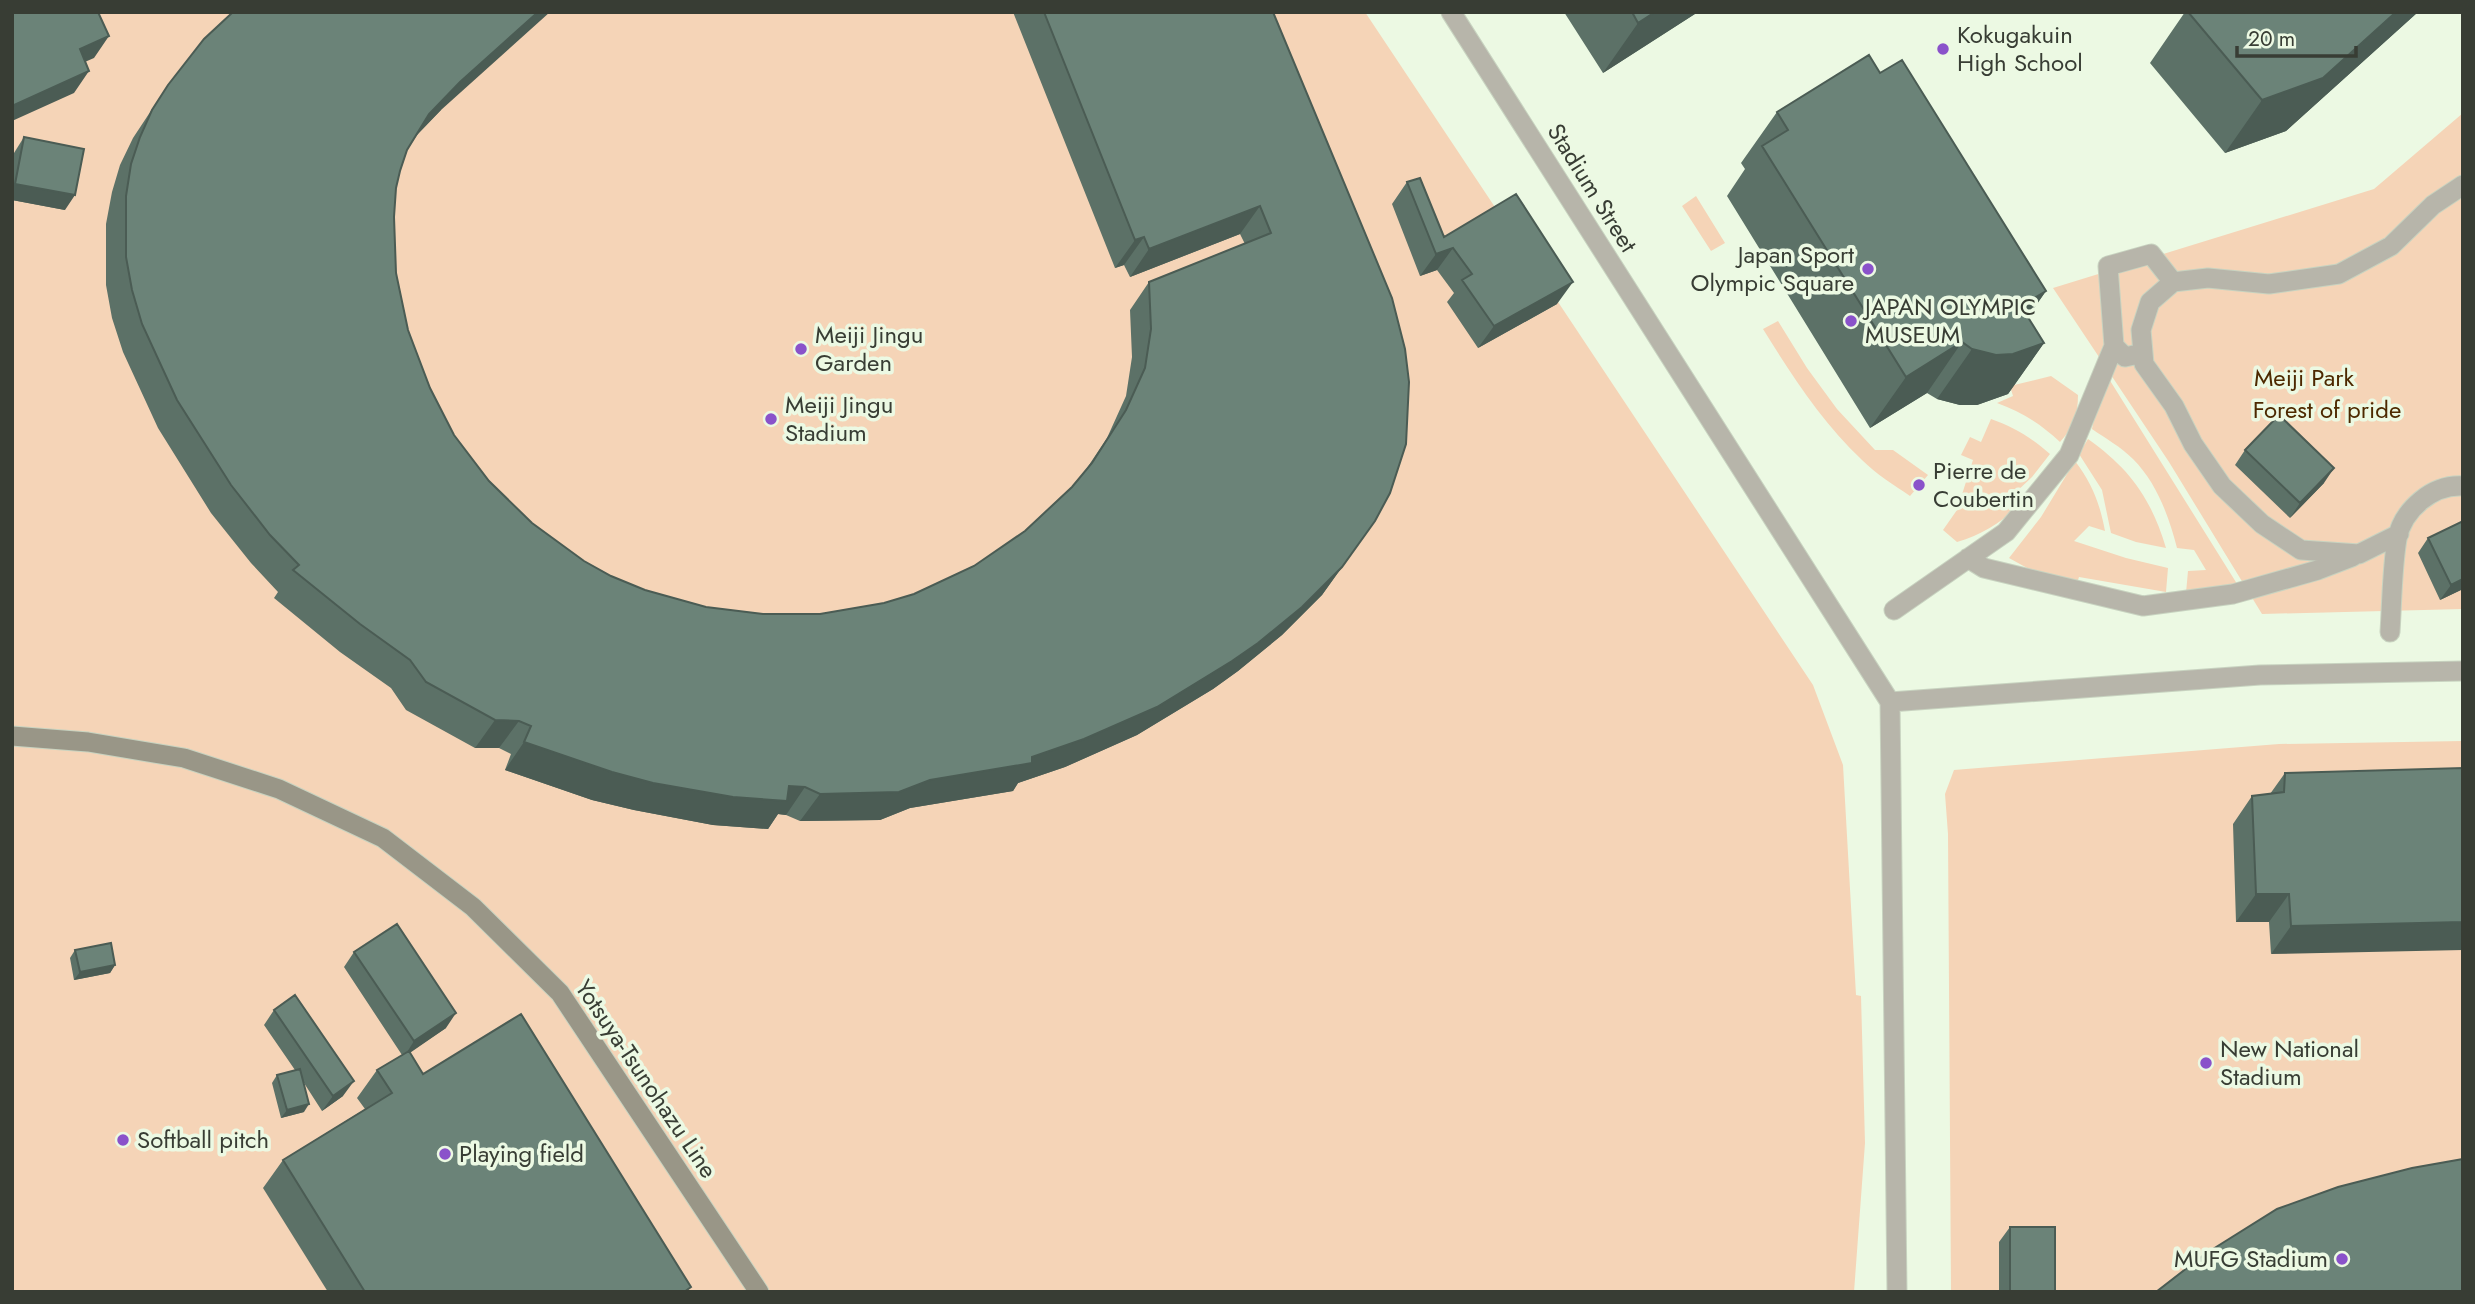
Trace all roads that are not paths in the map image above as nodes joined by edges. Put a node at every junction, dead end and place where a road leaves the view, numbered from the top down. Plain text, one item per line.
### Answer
1 (1451, 12) edge
2 (2463, 185) edge
3 (2173, 282) junction
4 (2114, 346) junction
5 (2143, 354) junction
6 (2463, 486) edge
7 (2399, 534) junction
8 (2359, 554) junction
9 (1968, 558) junction
10 (1894, 610) dead end
11 (2390, 632) dead end
12 (2463, 670) edge
13 (1890, 702) junction
14 (12, 736) edge
15 (759, 1292) edge
16 (1898, 1292) edge

1 - 13 street, Stadium Street
2 - 3 street
3 - 4 street
3 - 5 street
4 - 5 street
4 - 9 street
5 - 8 street
6 - 7 street
7 - 8 street
7 - 11 street
8 - 9 street
9 - 10 street
12 - 13 street
13 - 16 street
14 - 15 main road, Yotsuya-Tsunohazu Line

